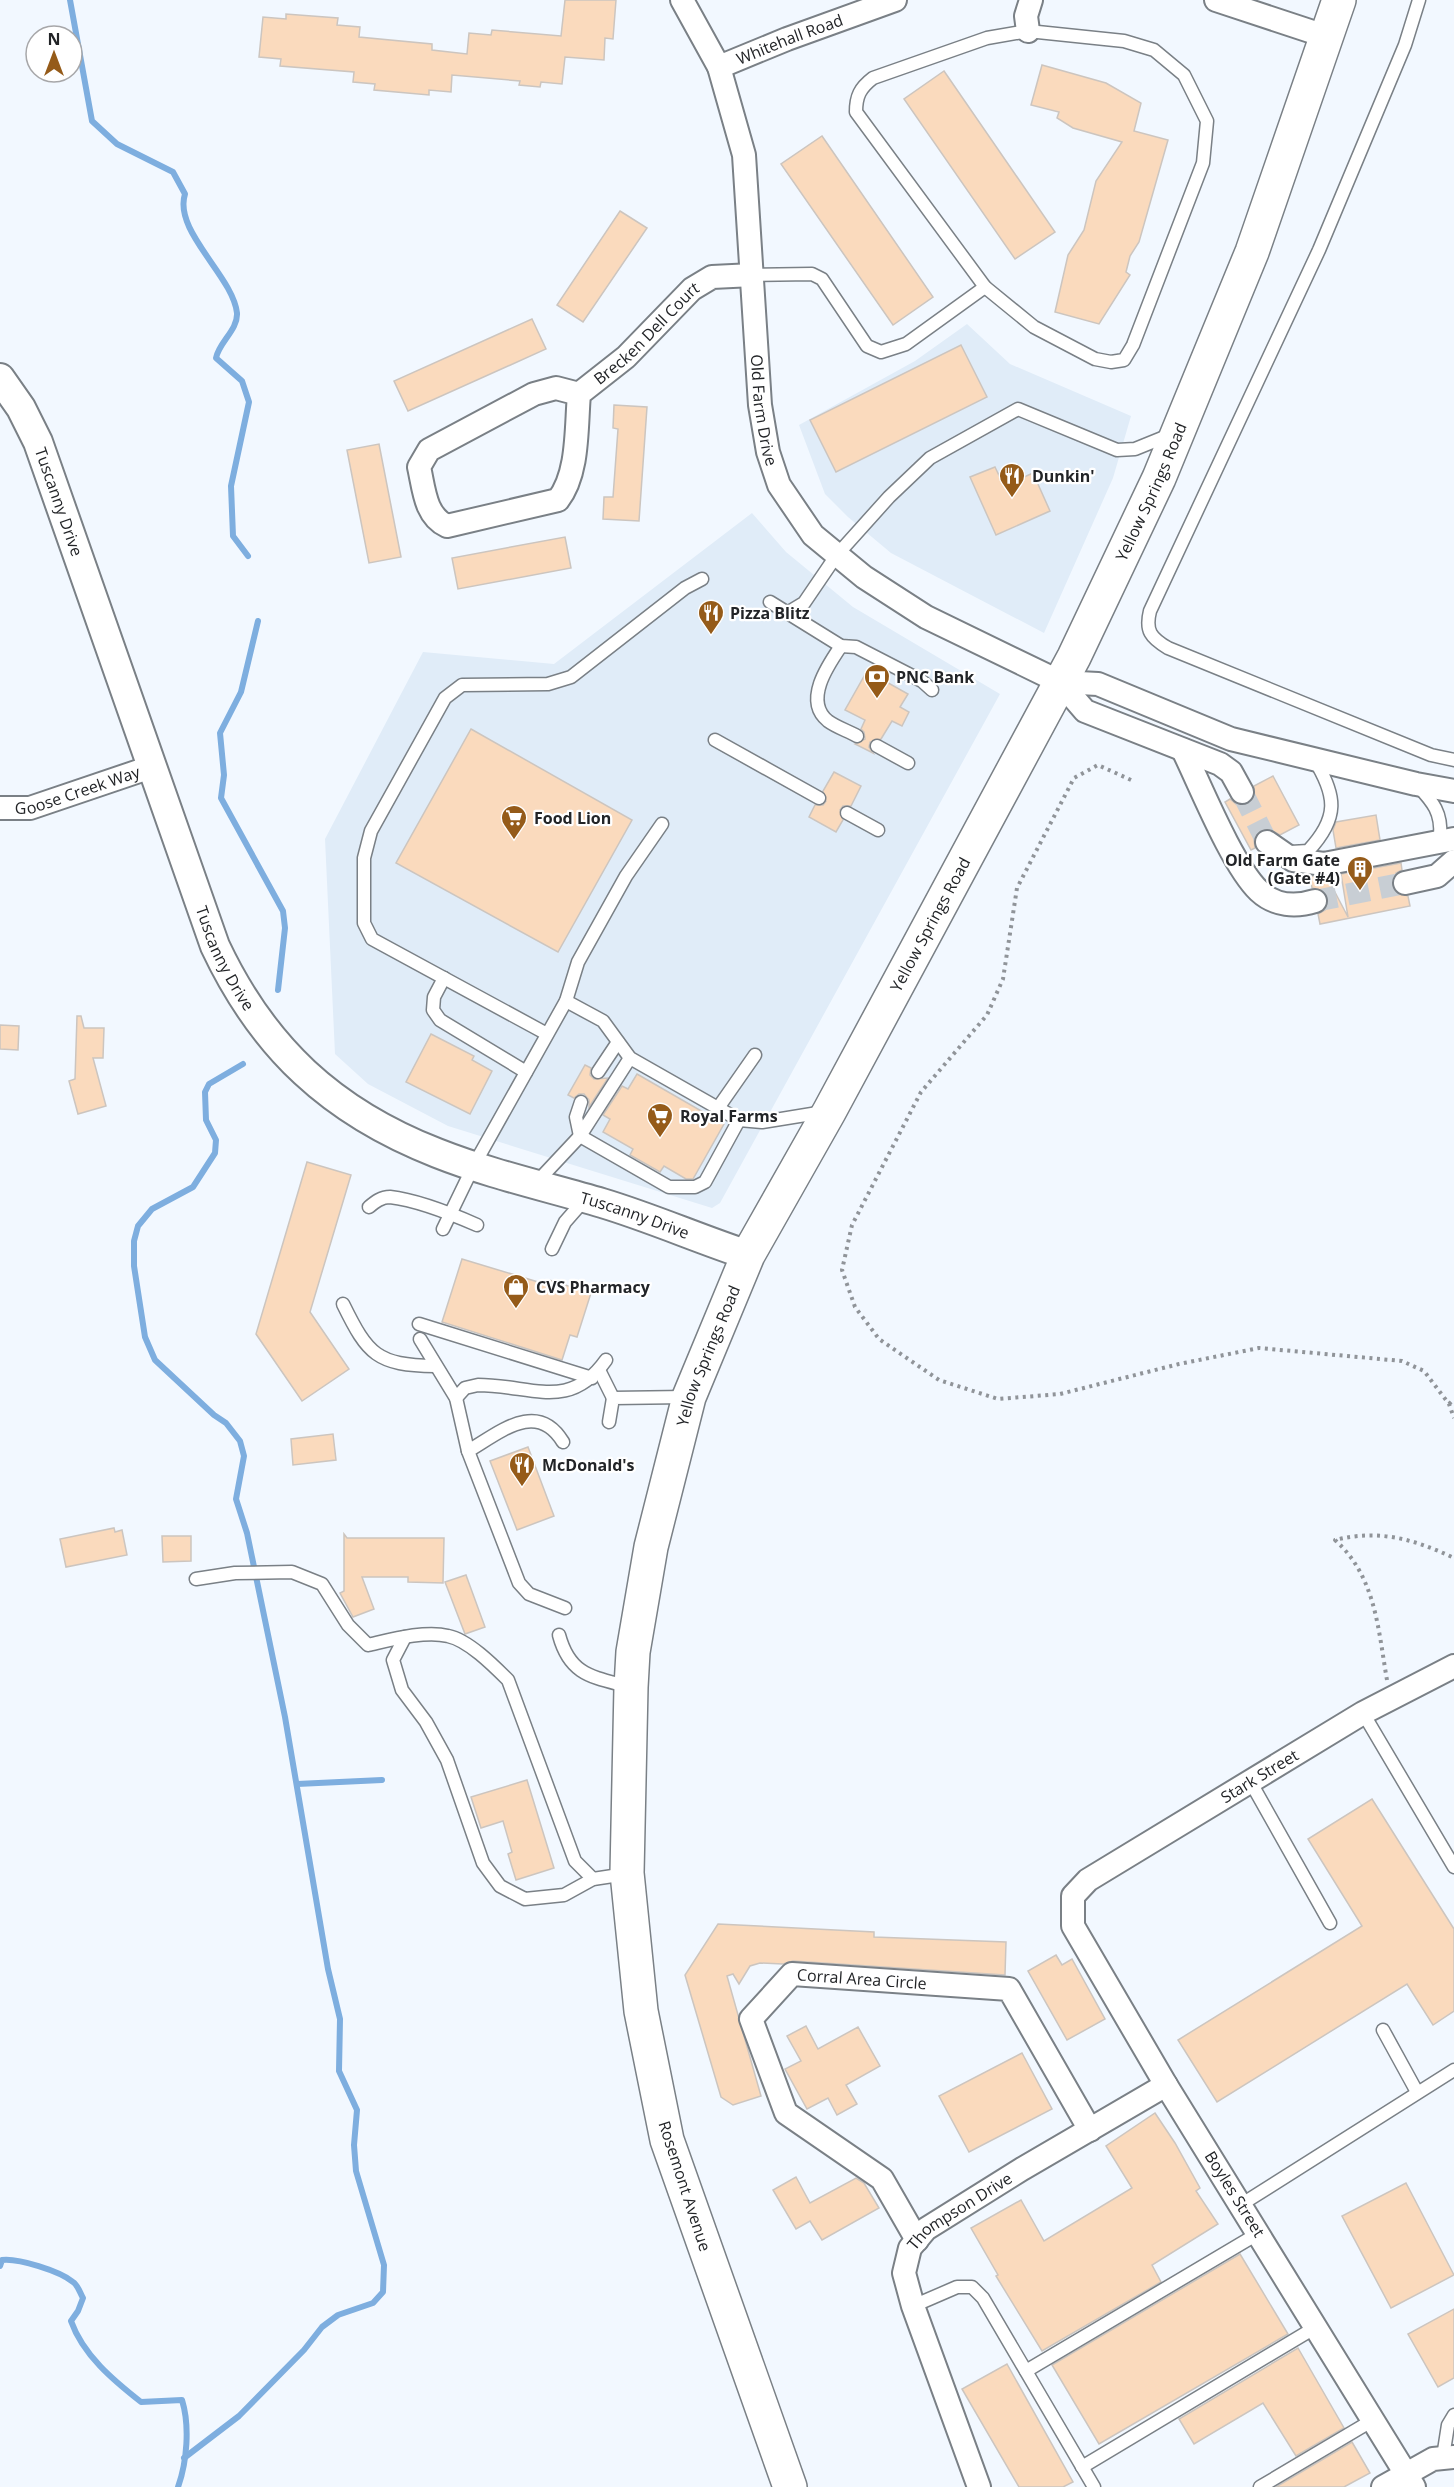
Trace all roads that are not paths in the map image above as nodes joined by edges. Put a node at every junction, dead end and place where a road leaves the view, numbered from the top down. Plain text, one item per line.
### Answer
1 (682, 0) edge
2 (895, 0) edge
3 (1216, 0) edge
4 (1339, 0) edge
5 (1419, 0) edge
6 (1025, 12) edge
7 (1328, 37) junction
8 (719, 67) junction
9 (753, 275) junction
10 (985, 287) junction
11 (0, 378) edge
12 (579, 394) junction
13 (1180, 431) junction
14 (836, 556) junction
15 (702, 579) dead end
16 (770, 602) dead end
17 (789, 612) junction
18 (842, 646) junction
19 (1060, 682) junction
20 (932, 690) dead end
21 (857, 735) dead end
22 (715, 740) dead end
23 (877, 746) dead end
24 (1183, 750) junction
25 (1314, 759) junction
26 (1454, 760) edge
27 (908, 763) dead end
28 (151, 767) junction
29 (1416, 784) junction
30 (1454, 790) edge
31 (1242, 792) tunnel mouth
32 (819, 798) dead end
33 (0, 808) edge
34 (847, 813) dead end
35 (662, 824) dead end
36 (878, 830) dead end
37 (1444, 841) edge
38 (1274, 847) joint
39 (1454, 861) edge
40 (1405, 883) tunnel mouth
41 (1315, 901) tunnel mouth
42 (444, 978) junction
43 (566, 1001) junction
44 (547, 1034) junction
45 (618, 1042) junction
46 (755, 1055) dead end
47 (630, 1058) junction
48 (526, 1072) junction
49 (598, 1072) dead end
50 (581, 1102) dead end
51 (718, 1108) junction
52 (829, 1112) junction
53 (739, 1120) junction
54 (580, 1136) junction
55 (474, 1165) junction
56 (536, 1184) junction
57 (586, 1198) junction
58 (369, 1207) dead end
59 (452, 1214) junction
60 (477, 1225) dead end
61 (443, 1229) dead end
62 (552, 1249) dead end
63 (747, 1255) junction
64 (343, 1304) dead end
65 (420, 1324) dead end
66 (420, 1339) dead end
67 (435, 1366) junction
68 (599, 1369) junction
69 (689, 1397) junction
70 (456, 1398) junction
71 (613, 1398) junction
72 (609, 1422) dead end
73 (563, 1442) dead end
74 (468, 1451) junction
75 (196, 1579) dead end
76 (565, 1608) dead end
77 (559, 1635) dead end
78 (405, 1637) junction
79 (1454, 1666) edge
80 (631, 1687) junction
81 (1363, 1713) junction
82 (1250, 1781) junction
83 (1454, 1867) edge
84 (627, 1874) junction
85 (593, 1879) junction
86 (1073, 1896) joint
87 (1330, 1923) dead end
88 (1383, 2030) dead end
89 (1454, 2070) edge
90 (1166, 2085) junction
91 (1417, 2092) junction
92 (1090, 2130) junction
93 (1242, 2204) junction
94 (1259, 2233) junction
95 (917, 2241) junction
96 (913, 2306) junction
97 (1316, 2327) junction
98 (1026, 2371) junction
99 (1454, 2415) edge
100 (1373, 2420) junction
101 (1449, 2457) edge
102 (1082, 2467) junction
103 (1409, 2480) edge
104 (790, 2487) edge
105 (980, 2487) edge
106 (1094, 2487) edge
107 (1260, 2487) edge
108 (1383, 2487) edge

1 - 8 street, Old Farm Drive
2 - 8 street, Whitehall Road
3 - 7 street
4 - 7 main road, Yellow Springs Road
5 - 26 lane
6 - 10 lane
6 - 10 lane
7 - 13 main road, Yellow Springs Road
8 - 9 street, Old Farm Drive
9 - 10 lane
9 - 12 street, Brecken Dell Court
9 - 14 street, Old Farm Drive
11 - 28 street, Tuscanny Drive
12 - 12 street, Brecken Dell Court
13 - 14 lane
13 - 19 main road, Yellow Springs Road
14 - 17 lane
14 - 19 street, Old Farm Drive
15 - 42 lane
16 - 17 lane
17 - 18 lane
18 - 20 lane
18 - 21 lane
19 - 24 street
19 - 25 street
19 - 52 main road, Yellow Springs Road
22 - 32 lane
23 - 27 lane
24 - 31 street
24 - 41 street
25 - 29 street
25 - 38 lane
28 - 33 street, Goose Creek Way
28 - 55 street, Tuscanny Drive
29 - 30 street
29 - 37 lane
34 - 36 lane
35 - 43 lane
37 - 38 street
39 - 40 street
42 - 44 lane
42 - 48 lane
43 - 44 lane
43 - 45 lane
44 - 48 lane
45 - 47 lane
45 - 49 lane
46 - 51 lane
47 - 51 lane
47 - 54 lane
48 - 55 lane
50 - 54 lane
51 - 53 lane
52 - 53 lane
52 - 63 main road, Yellow Springs Road
53 - 54 lane
54 - 56 lane
55 - 56 street, Tuscanny Drive
55 - 59 lane
56 - 57 street, Tuscanny Drive
57 - 62 lane
57 - 63 street, Tuscanny Drive
58 - 59 lane
59 - 60 lane
59 - 61 lane
63 - 69 main road, Yellow Springs Road
64 - 67 lane
65 - 68 lane
66 - 67 lane
67 - 70 lane
68 - 70 lane
68 - 71 lane
69 - 71 lane
69 - 80 main road, Yellow Springs Road
70 - 74 lane
71 - 72 lane
73 - 74 lane
74 - 76 lane
75 - 78 lane
77 - 80 lane
78 - 85 lane
78 - 85 lane
79 - 81 street, Stark Street
80 - 84 main road, Yellow Springs Road
81 - 82 street, Stark Street
81 - 83 lane
82 - 86 street, Stark Street
82 - 87 lane
84 - 85 lane
84 - 104 main road, Rosemont Avenue
86 - 90 street, Boyles Street
88 - 91 lane
89 - 91 lane
90 - 92 street, Thompson Drive
90 - 93 street, Boyles Street
91 - 93 lane
92 - 95 street, Thompson Drive
92 - 95 street, Corral Area Circle
93 - 94 street, Boyles Street
94 - 97 street, Boyles Street
94 - 98 lane
95 - 96 street, Thompson Drive
96 - 98 lane
96 - 105 street, Thompson Drive
97 - 100 street, Boyles Street
97 - 102 lane
98 - 102 lane
99 - 101 lane
100 - 103 street, Boyles Street
100 - 107 lane
101 - 103 street
102 - 106 lane
103 - 108 street

